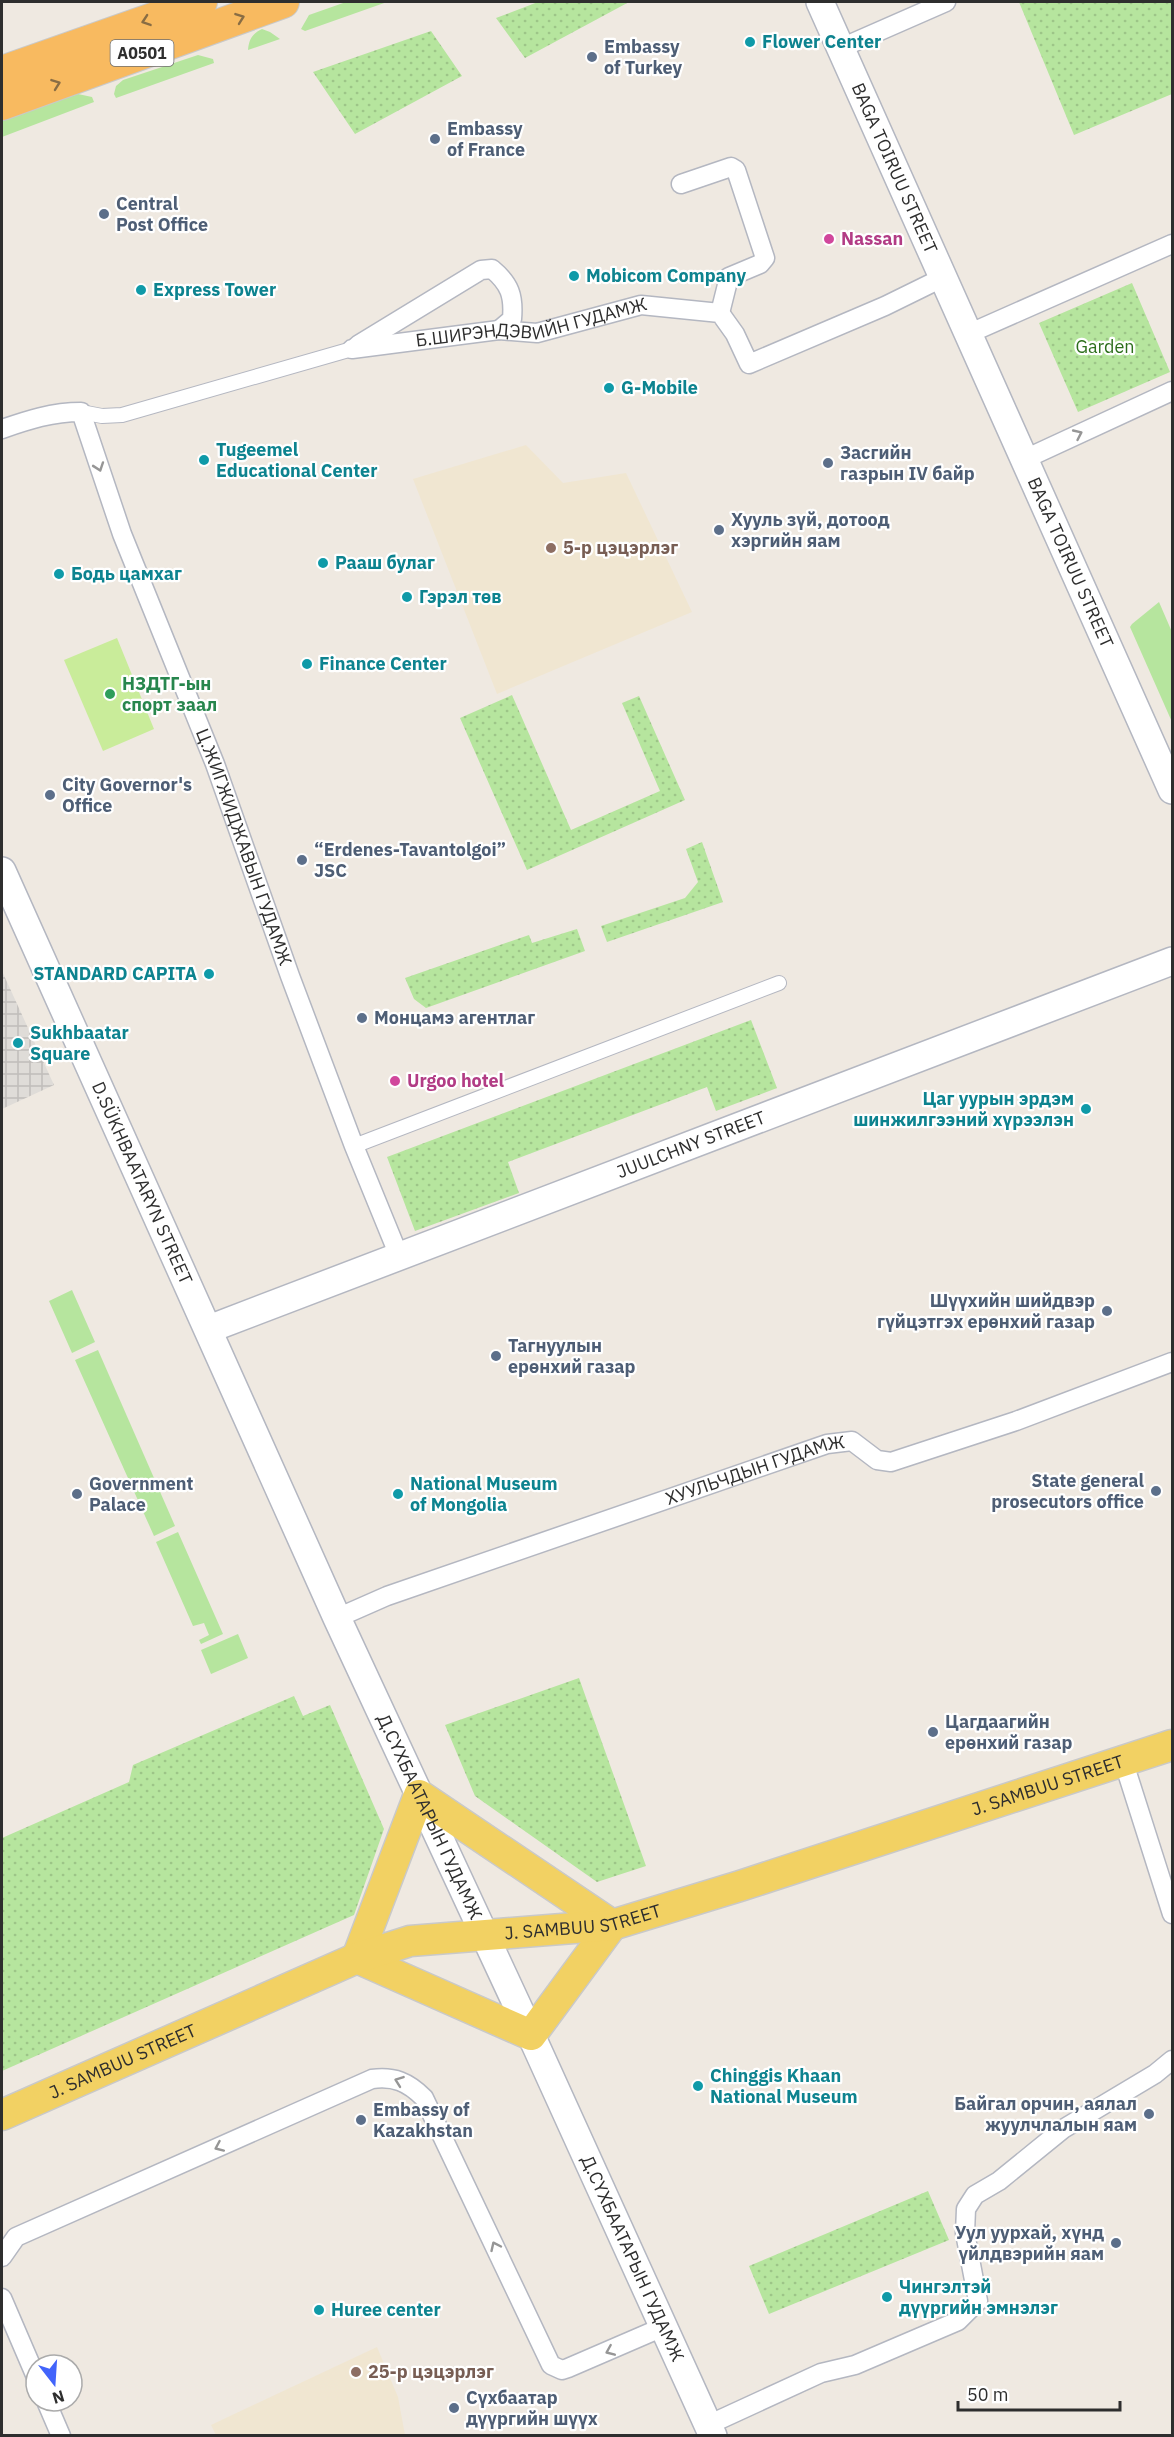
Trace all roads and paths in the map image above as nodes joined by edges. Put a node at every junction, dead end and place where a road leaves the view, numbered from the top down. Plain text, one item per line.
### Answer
1 (201, 2) edge
2 (283, 2) edge
3 (820, 2) edge
4 (946, 2) edge
5 (841, 48) junction
6 (2, 72) edge
7 (2, 104) edge
8 (681, 184) dead end
9 (1173, 244) edge
10 (942, 278) junction
11 (720, 313) junction
12 (499, 330) junction
13 (968, 334) junction
14 (352, 349) junction
15 (1173, 391) edge
16 (81, 412) junction
17 (2, 429) edge
18 (1024, 459) junction
19 (1173, 790) edge
20 (2, 871) edge
21 (1173, 961) edge
22 (779, 983) dead end
23 (354, 1146) junction
24 (399, 1257) junction
25 (209, 1329) junction
26 (1173, 1362) edge
27 (337, 1618) junction
28 (1173, 1745) edge
29 (1123, 1760) junction
30 (419, 1796) junction
31 (1173, 1914) edge
32 (612, 1926) junction
33 (484, 1935) junction
34 (357, 1958) junction
35 (531, 2035) junction
36 (1173, 2060) edge
37 (2, 2115) edge
38 (2, 2257) edge
39 (2, 2298) edge
40 (663, 2326) junction
41 (26, 2353) edge
42 (51, 2413) edge
43 (710, 2430) edge
44 (62, 2436) edge

1 -> 6 highway, A0501
7 -> 2 highway, A0501
3 - 5 main road, BAGA TOIRUU STREET
4 - 5 street
5 - 10 main road, BAGA TOIRUU STREET
8 - 11 street
9 - 13 street
10 - 11 street
10 - 13 main road, BAGA TOIRUU STREET
11 - 12 street, Б.ШИРЭНДЭВИЙН ГУДАМЖ
12 - 14 street, Б.ШИРЭНДЭВИЙН ГУДАМЖ
12 - 14 street
13 - 18 main road, BAGA TOIRUU STREET
14 - 16 street, Б.ШИРЭНДЭВИЙН ГУДАМЖ
18 -> 15 street
16 - 17 street
16 -> 23 street, Ц.ЖИГЖИДЖАВЫН ГУДАМЖ
18 - 19 main road, BAGA TOIRUU STREET
20 - 25 main road, D.SÜKHBAATARYN STREET
21 - 24 main road, JUULCHNY STREET
22 - 23 street
23 - 24 street, Ц.ЖИГЖИДЖАВЫН ГУДАМЖ
24 - 25 main road, JUULCHNY STREET
25 - 27 main road, Д.СҮХБААТАРЫН ГУДАМЖ
26 - 27 street, ХУУЛЬЧДЫН ГУДАМЖ
27 - 30 main road, Д.СҮХБААТАРЫН ГУДАМЖ
28 - 29 main road, J. SAMBUU STREET
29 - 31 street
29 - 32 main road, J. SAMBUU STREET
30 - 32 main road
30 - 33 main road, Д.СҮХБААТАРЫН ГУДАМЖ
30 - 34 main road
32 - 33 main road, J. SAMBUU STREET
32 - 35 main road
33 - 34 main road, J. SAMBUU STREET
33 - 35 main road, Д.СҮХБААТАРЫН ГУДАМЖ
34 - 35 main road
34 - 37 main road, J. SAMBUU STREET
35 - 40 main road, Д.СҮХБААТАРЫН ГУДАМЖ
36 - 43 street
40 -> 38 street
39 - 41 street
40 - 43 main road, Д.СҮХБААТАРЫН ГУДАМЖ
42 - 44 street

